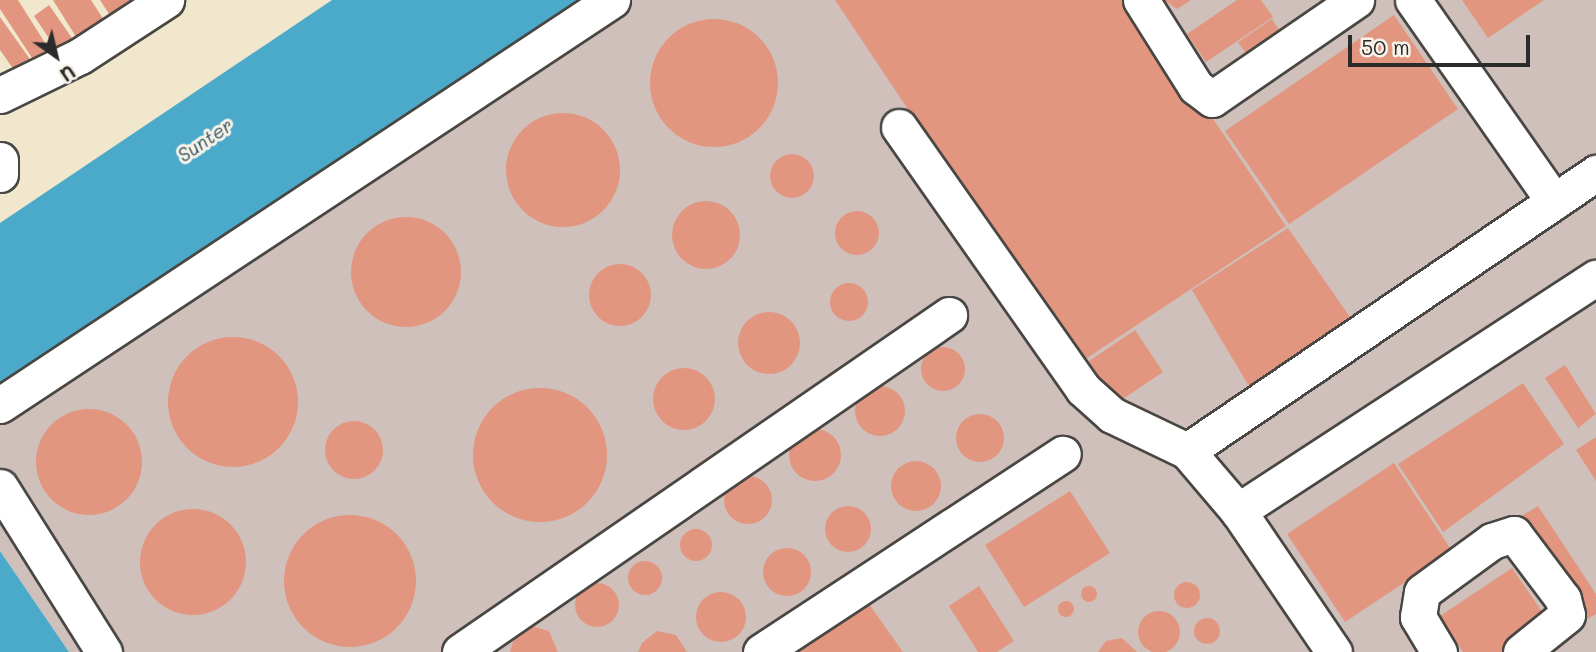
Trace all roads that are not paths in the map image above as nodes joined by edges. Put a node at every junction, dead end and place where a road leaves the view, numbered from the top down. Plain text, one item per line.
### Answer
1 (166, 0) edge
2 (612, 0) edge
3 (1141, 0) edge
4 (1356, 0) edge
5 (1413, 0) edge
6 (0, 95) edge
7 (899, 127) dead end
8 (0, 160) edge
9 (1596, 173) edge
10 (0, 174) edge
11 (1554, 201) junction
12 (1592, 290) edge
13 (949, 315) dead end
14 (0, 405) edge
15 (1187, 451) junction
16 (1063, 454) dead end
17 (0, 487) edge
18 (1238, 511) junction
19 (104, 652) edge
20 (460, 652) edge
21 (761, 652) edge
22 (1334, 652) edge
23 (1439, 652) edge
24 (1521, 652) edge

1 - 6 street
2 - 14 street
3 - 4 street
5 - 11 street
7 - 15 street
8 - 10 street
9 - 11 street
11 - 15 street
12 - 18 street
13 - 20 street
15 - 18 street
16 - 21 street
17 - 19 street
18 - 22 street
23 - 24 street

